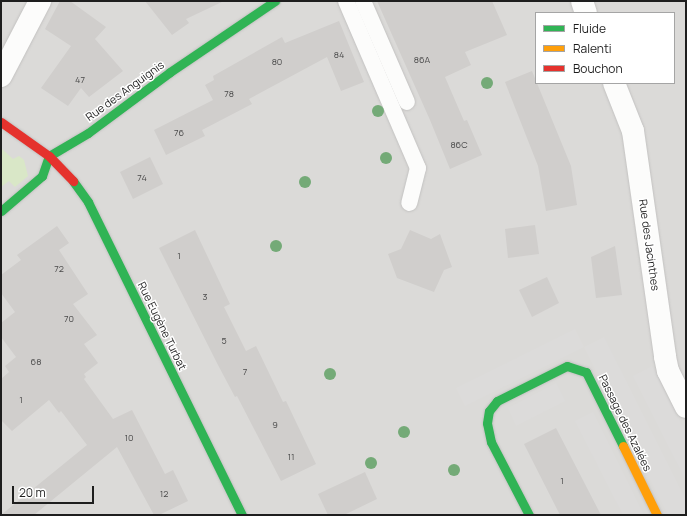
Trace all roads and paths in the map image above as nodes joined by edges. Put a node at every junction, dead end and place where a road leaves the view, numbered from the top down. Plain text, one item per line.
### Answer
1 (40, 1) edge
2 (275, 1) edge
3 (346, 1) edge
4 (363, 1) edge
5 (582, 1) edge
6 (586, 12) edge
7 (1, 76) edge
8 (614, 84) edge
9 (407, 102) dead end
10 (1, 122) edge
11 (49, 156) junction
12 (409, 203) dead end
13 (1, 210) edge
14 (686, 407) edge
15 (242, 515) edge
16 (529, 515) edge
17 (657, 515) edge

1 - 7 street
2 - 11 street, Rue des Anguignis
3 - 12 lane
4 - 9 lane
5 - 6 street
8 - 14 street, Rue des Jacinthes
10 - 11 street, Rue Eugène Turbat
11 - 13 street
11 - 15 street, Rue Eugène Turbat
16 - 17 street, Passage des Azalées

